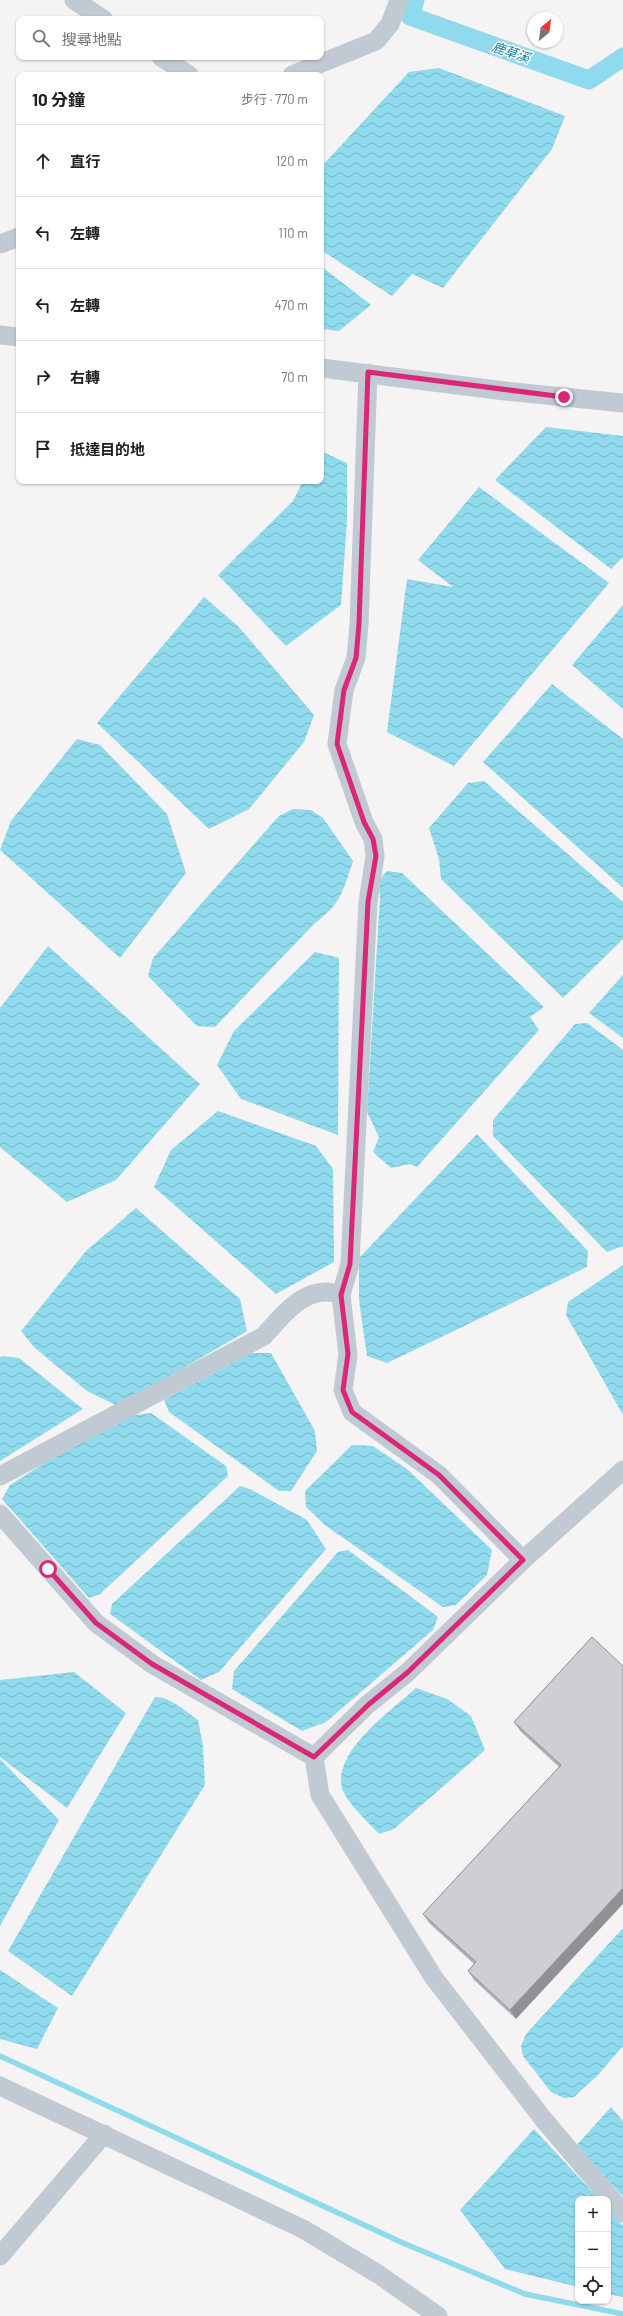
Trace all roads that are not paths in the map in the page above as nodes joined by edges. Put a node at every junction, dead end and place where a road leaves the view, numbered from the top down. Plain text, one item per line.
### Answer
1 (74, 0) edge
2 (398, 0) edge
3 (98, 16) edge
4 (166, 60) edge
5 (184, 72) edge
6 (299, 72) edge
7 (16, 238) edge
8 (0, 244) edge
9 (0, 335) edge
10 (16, 337) edge
11 (324, 368) edge
12 (368, 372) junction
13 (623, 403) edge
14 (341, 1295) junction
15 (623, 1470) edge
16 (0, 1476) edge
17 (0, 1514) edge
18 (523, 1560) junction
19 (314, 1757) junction
20 (0, 2086) edge
21 (104, 2134) junction
22 (623, 2213) edge
23 (0, 2256) edge
24 (438, 2316) edge

1 - 3 street
2 - 6 street
4 - 5 street
7 - 8 street
9 - 10 street
11 - 12 street
12 - 13 street
12 - 14 street
14 - 16 street
14 - 18 street
15 - 18 street
17 - 19 street
18 - 19 street
19 - 22 street
20 - 21 street
21 - 23 street
21 - 24 street

